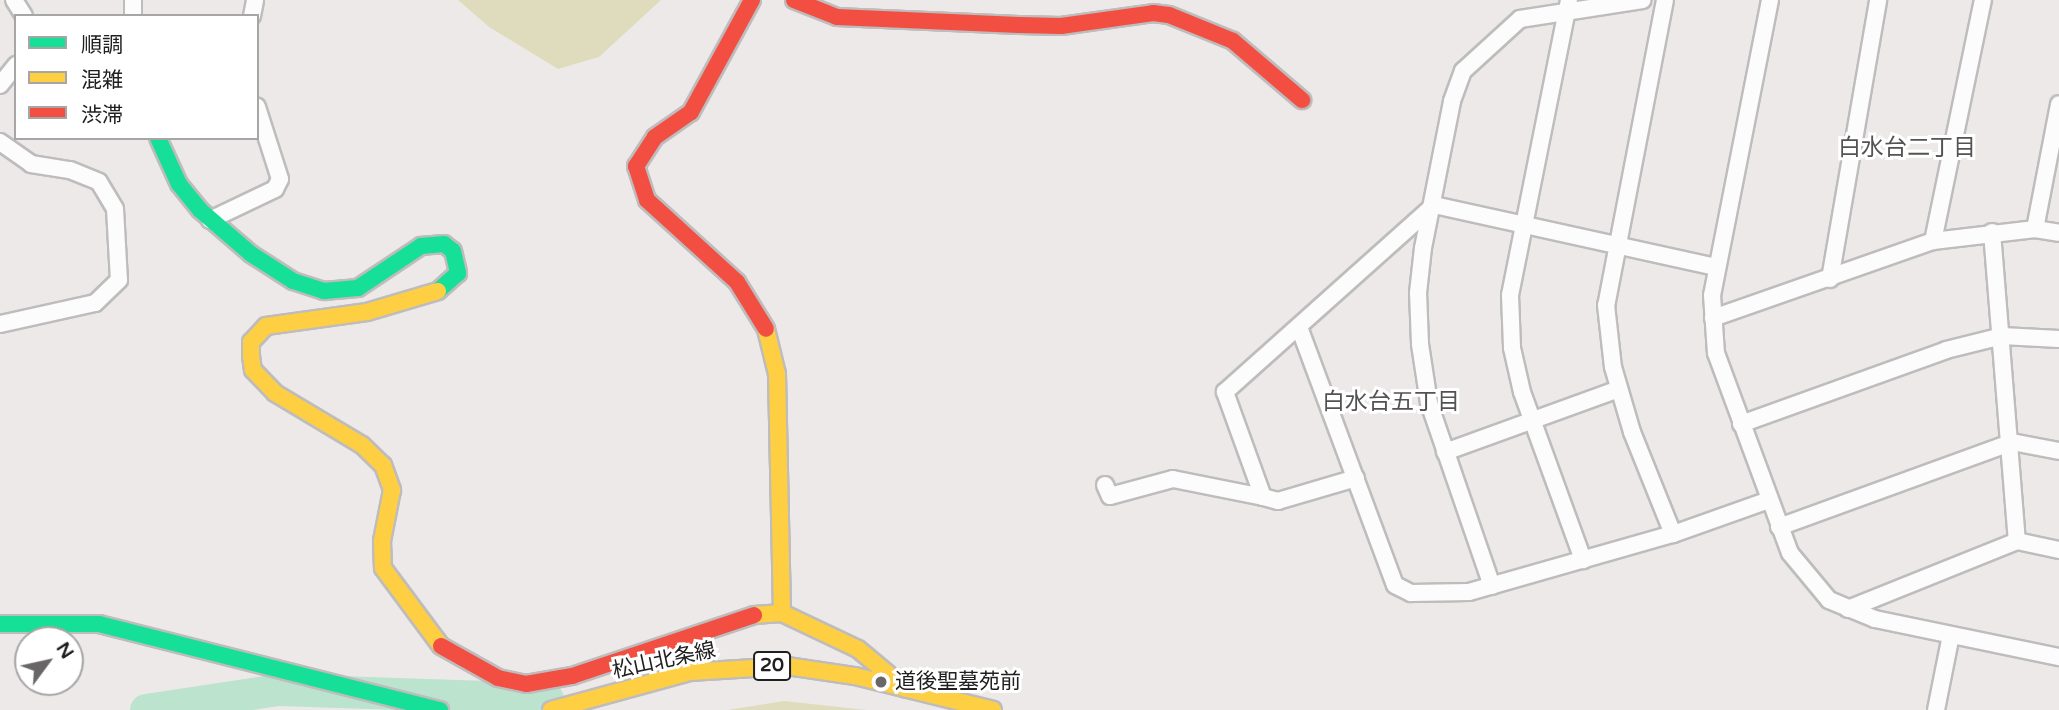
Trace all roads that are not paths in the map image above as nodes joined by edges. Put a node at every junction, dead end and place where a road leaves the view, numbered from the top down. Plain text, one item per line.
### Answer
1 (751, 0) edge
2 (794, 0) edge
3 (1643, 0) edge
4 (1665, 0) edge
5 (1770, 0) edge
6 (1878, 0) edge
7 (1983, 0) edge
8 (1567, 7) edge
9 (14, 68) edge
10 (0, 85) edge
11 (1302, 100) dead end
12 (2059, 104) edge
13 (259, 113) edge
14 (159, 140) edge
15 (0, 142) edge
16 (1434, 205) junction
17 (210, 220) junction
18 (1523, 224) junction
19 (2035, 229) junction
20 (1992, 232) junction
21 (2059, 233) edge
22 (1933, 241) junction
23 (1615, 247) junction
24 (1716, 267) junction
25 (1830, 279) junction
26 (1713, 318) junction
27 (0, 324) edge
28 (1299, 327) junction
29 (2002, 336) junction
30 (2059, 339) edge
31 (1619, 388) junction
32 (1531, 420) junction
33 (1741, 424) junction
34 (2012, 442) junction
35 (2059, 451) edge
36 (1445, 452) junction
37 (1356, 478) junction
38 (1105, 485) dead end
39 (1263, 497) junction
40 (1769, 500) junction
41 (1779, 527) junction
42 (1673, 534) junction
43 (2017, 541) junction
44 (2059, 550) edge
45 (1583, 560) junction
46 (1492, 586) junction
47 (1848, 609) junction
48 (782, 613) junction
49 (0, 624) edge
50 (1951, 635) junction
51 (2059, 657) edge
52 (906, 689) junction
53 (440, 710) edge
54 (551, 710) edge
55 (993, 710) edge
56 (1936, 710) edge

1 - 48 street
2 - 11 street
3 - 8 street
4 - 23 street
5 - 24 street
6 - 25 street
7 - 22 street
8 - 16 street
8 - 18 street
9 - 10 street
12 - 19 street
13 - 17 street
14 - 17 street
15 - 27 street
16 - 18 street
16 - 28 street
16 - 36 street
17 - 48 street
18 - 23 street
18 - 32 street
19 - 20 street
19 - 21 street
20 - 22 street
20 - 29 street
22 - 25 street
23 - 24 street
23 - 31 street
24 - 26 street
25 - 26 street
26 - 33 street
28 - 37 street
28 - 39 street
29 - 30 street
29 - 33 street
29 - 34 street
31 - 32 street
31 - 42 street
32 - 36 street
32 - 45 street
33 - 40 street
34 - 35 street
34 - 41 street
34 - 43 street
36 - 46 street
37 - 39 street
37 - 46 street
38 - 39 street
40 - 41 street
40 - 42 street
41 - 47 street
42 - 45 street
43 - 44 street
43 - 47 street
45 - 46 street
47 - 50 street
48 - 52 street
49 - 53 street
50 - 51 street
50 - 56 street
52 - 54 street, 松山北条線 / 20
52 - 55 street, 松山北条線 / 20

